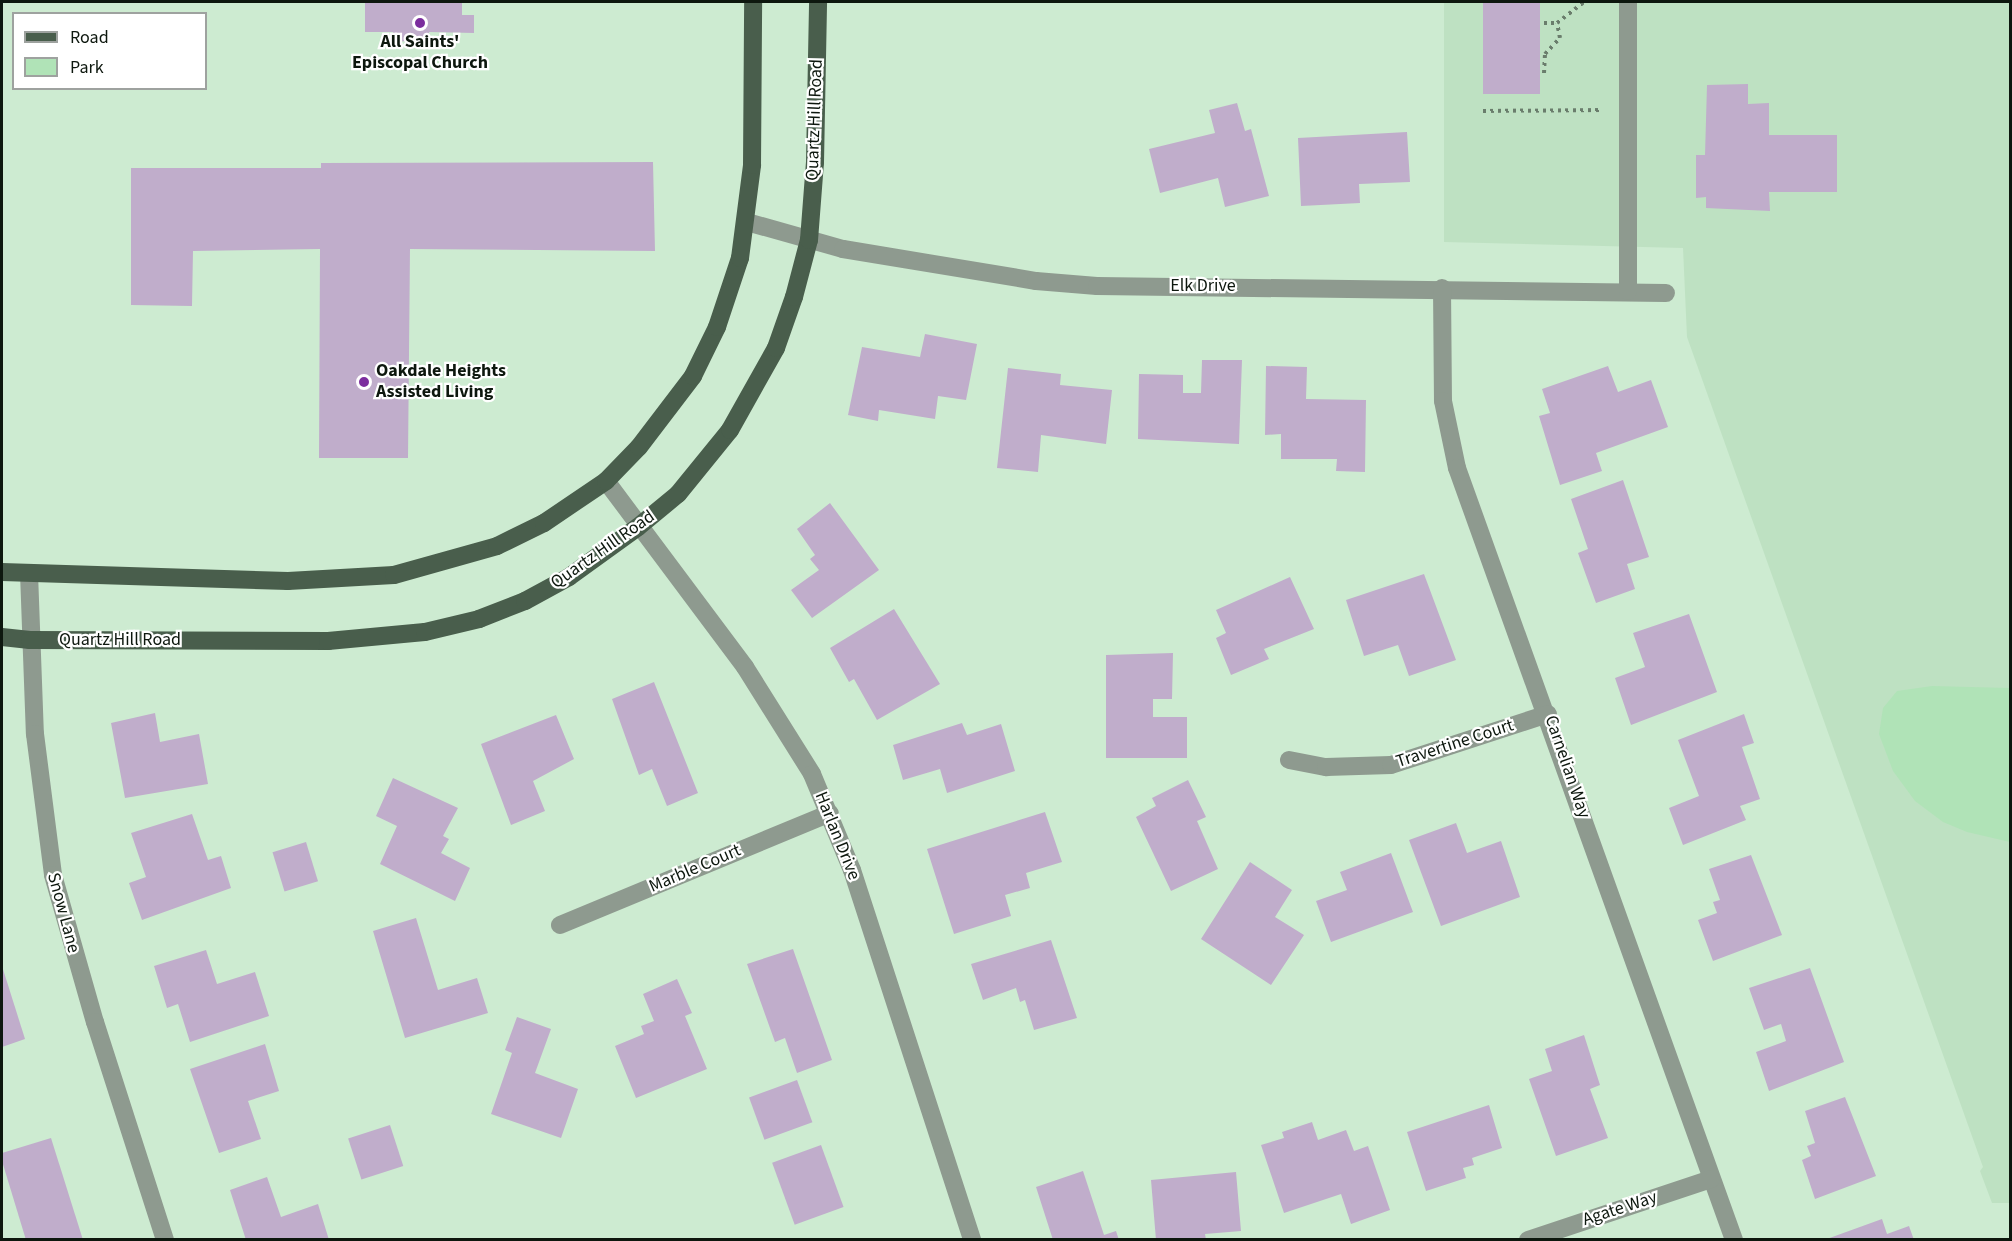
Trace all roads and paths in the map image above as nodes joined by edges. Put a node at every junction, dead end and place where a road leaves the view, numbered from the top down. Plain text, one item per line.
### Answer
1 (753, 2) edge
2 (818, 2) edge
3 (1584, 2) edge
4 (1629, 2) edge
5 (1544, 23) dead end
6 (1557, 23) junction
7 (1544, 73) dead end
8 (1603, 110) dead end
9 (1483, 111) dead end
10 (747, 222) junction
11 (810, 240) junction
12 (1442, 288) junction
13 (1628, 291) junction
14 (1666, 293) dead end
15 (606, 481) junction
16 (638, 527) junction
17 (2, 573) edge
18 (29, 573) junction
19 (2, 637) edge
20 (30, 640) junction
21 (1548, 714) junction
22 (1289, 760) dead end
23 (830, 813) junction
24 (560, 926) dead end
25 (1711, 1179) junction
26 (165, 1239) edge
27 (972, 1239) edge
28 (1528, 1239) edge
29 (1734, 1239) edge

1 - 10 main road
2 - 11 main road, Quartz Hill Road
3 - 6 path
4 - 13 street
5 - 6 path
6 - 7 path
8 - 9 path
10 - 11 street, Elk Drive
10 - 15 main road
11 - 12 street, Elk Drive
11 - 16 main road, Quartz Hill Road
12 - 13 street, Elk Drive
12 - 21 street, Carnelian Way
13 - 14 street, Elk Drive
15 - 16 street, Harlan Drive
15 - 18 main road
16 - 20 main road, Quartz Hill Road
16 - 23 street, Harlan Drive
17 - 18 main road
18 - 20 street, Snow Lane
19 - 20 main road, Quartz Hill Road
20 - 26 street, Snow Lane
21 - 22 street, Travertine Court
21 - 25 street, Carnelian Way
23 - 24 street, Marble Court
23 - 27 street, Harlan Drive
25 - 28 street, Agate Way
25 - 29 street, Carnelian Way

